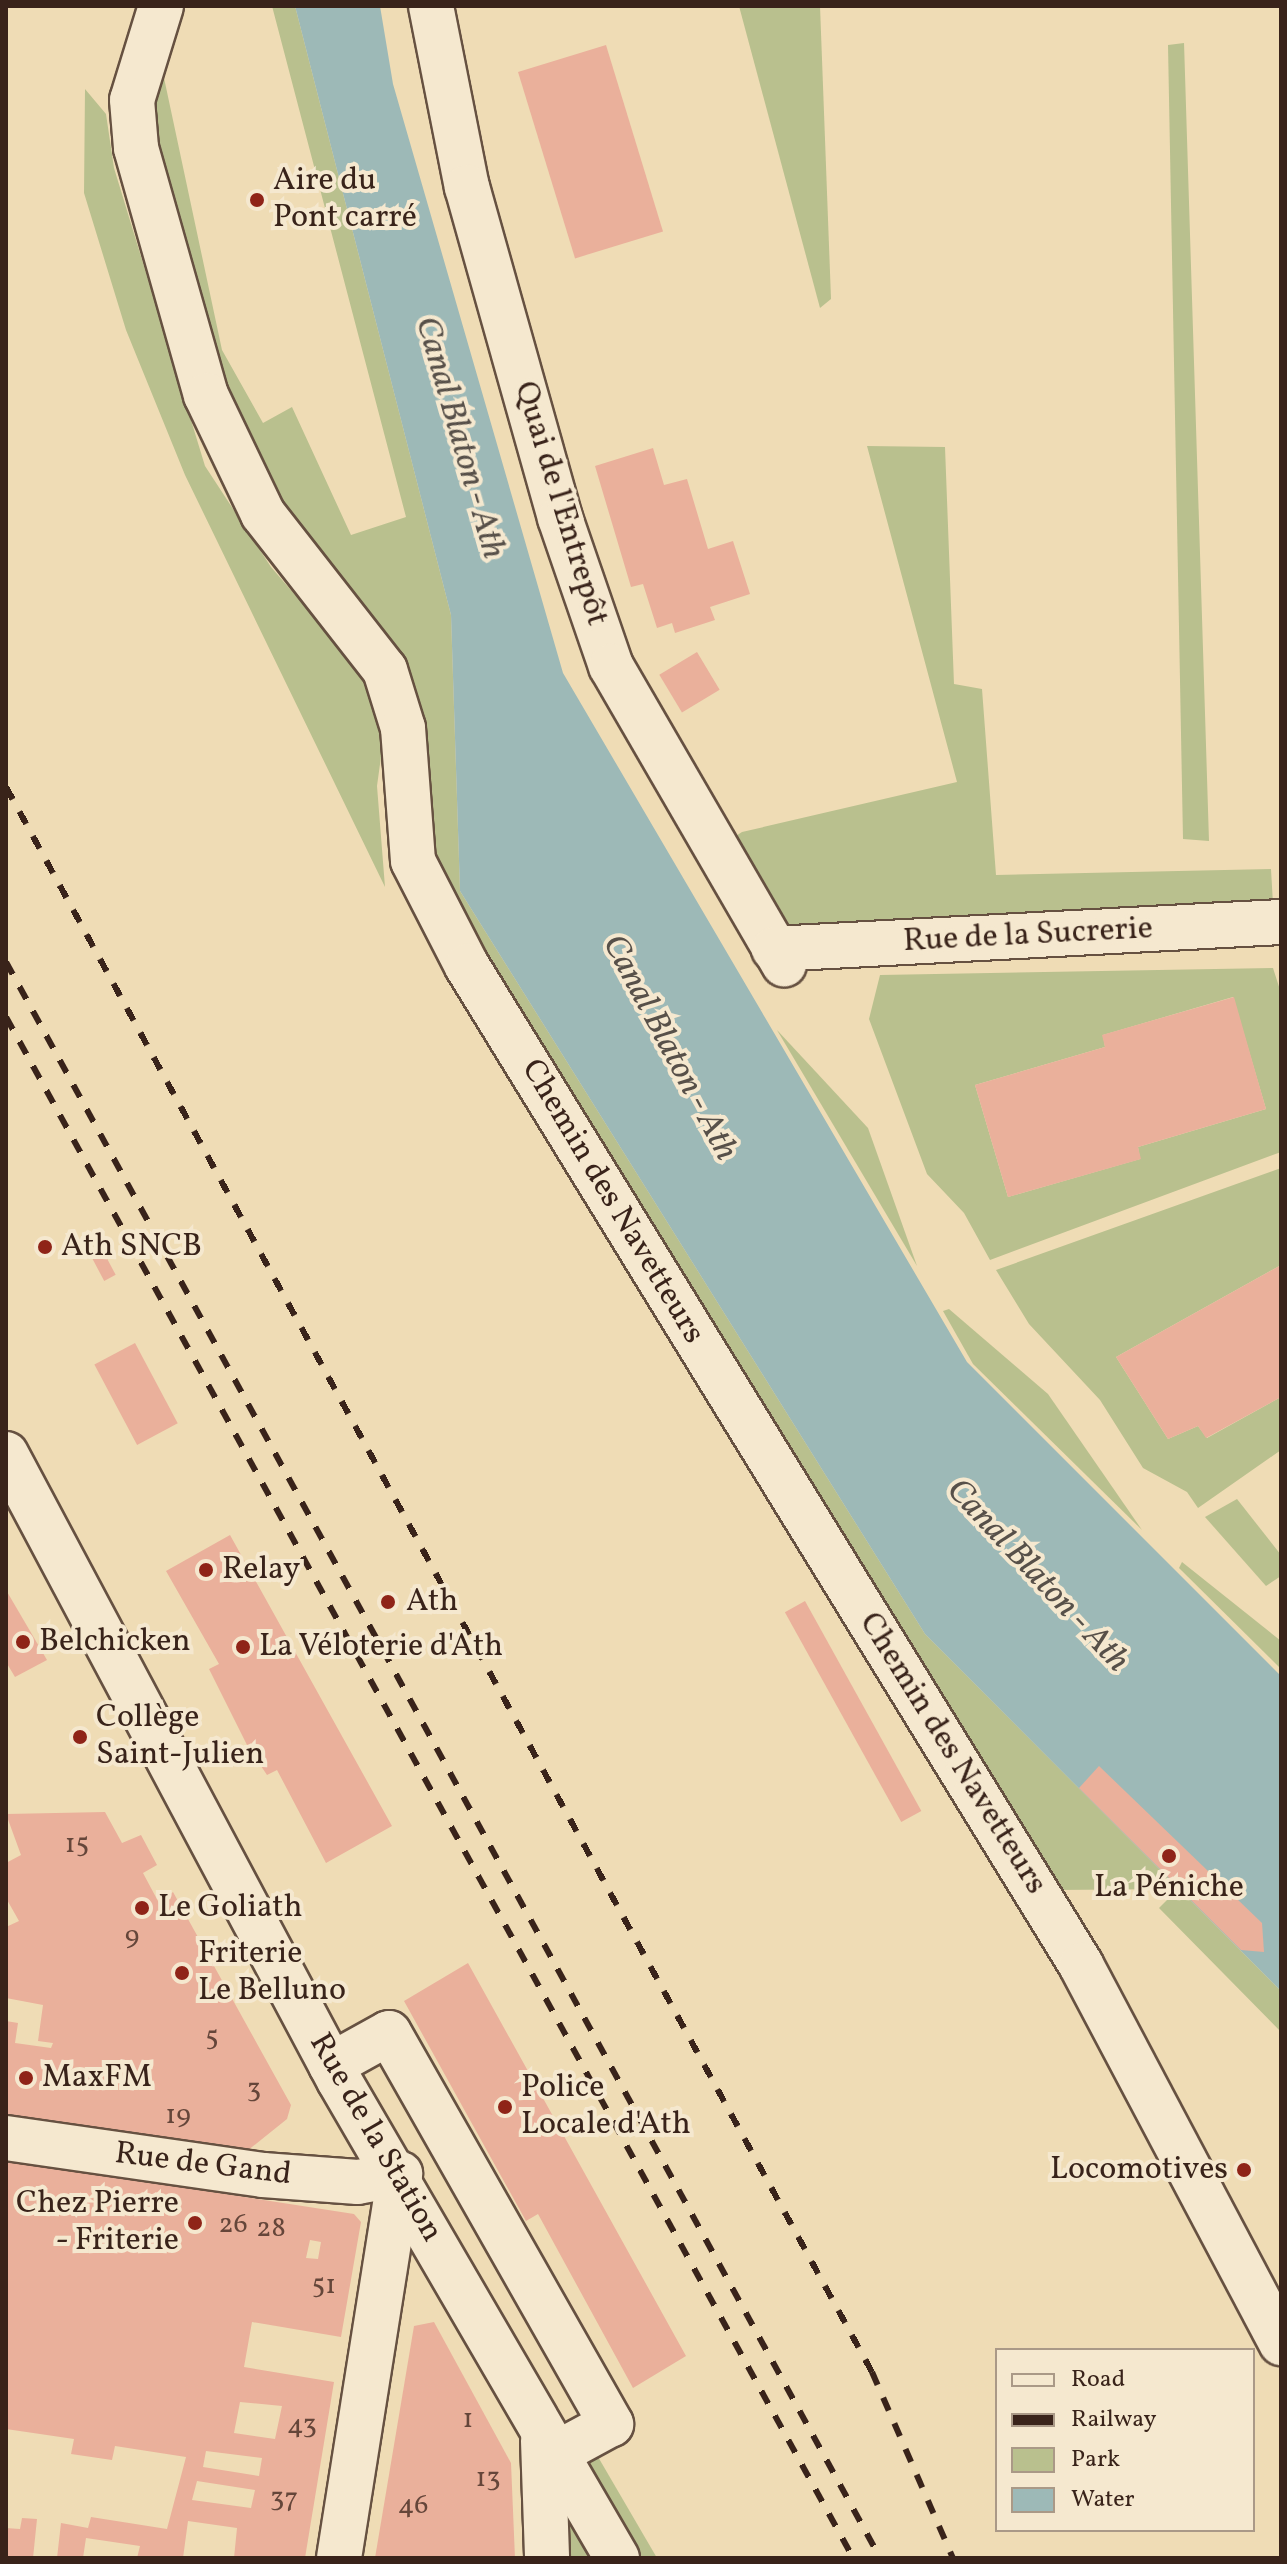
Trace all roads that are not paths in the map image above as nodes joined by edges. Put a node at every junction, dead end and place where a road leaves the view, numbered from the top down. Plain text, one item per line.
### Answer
1 (161, 6) edge
2 (431, 6) edge
3 (1281, 922) edge
4 (779, 957) joint
5 (6, 1454) edge
6 (331, 2065) junction
7 (6, 2138) edge
8 (400, 2174) junction
9 (1281, 2343) edge
10 (548, 2448) junction
11 (339, 2558) edge
12 (547, 2558) edge
13 (617, 2558) edge

1 - 9 street, Chemin des Navetteurs
2 - 4 street, Quai de l'Entrepôt
3 - 4 street, Rue de la Sucrerie
5 - 6 street, Rue de la Station
6 - 8 street, Rue de la Station
6 - 10 street
7 - 8 street, Rue de Gand
8 - 10 street, Rue de la Station
8 - 11 street
10 - 12 street
10 - 13 street, Rue de la Station

